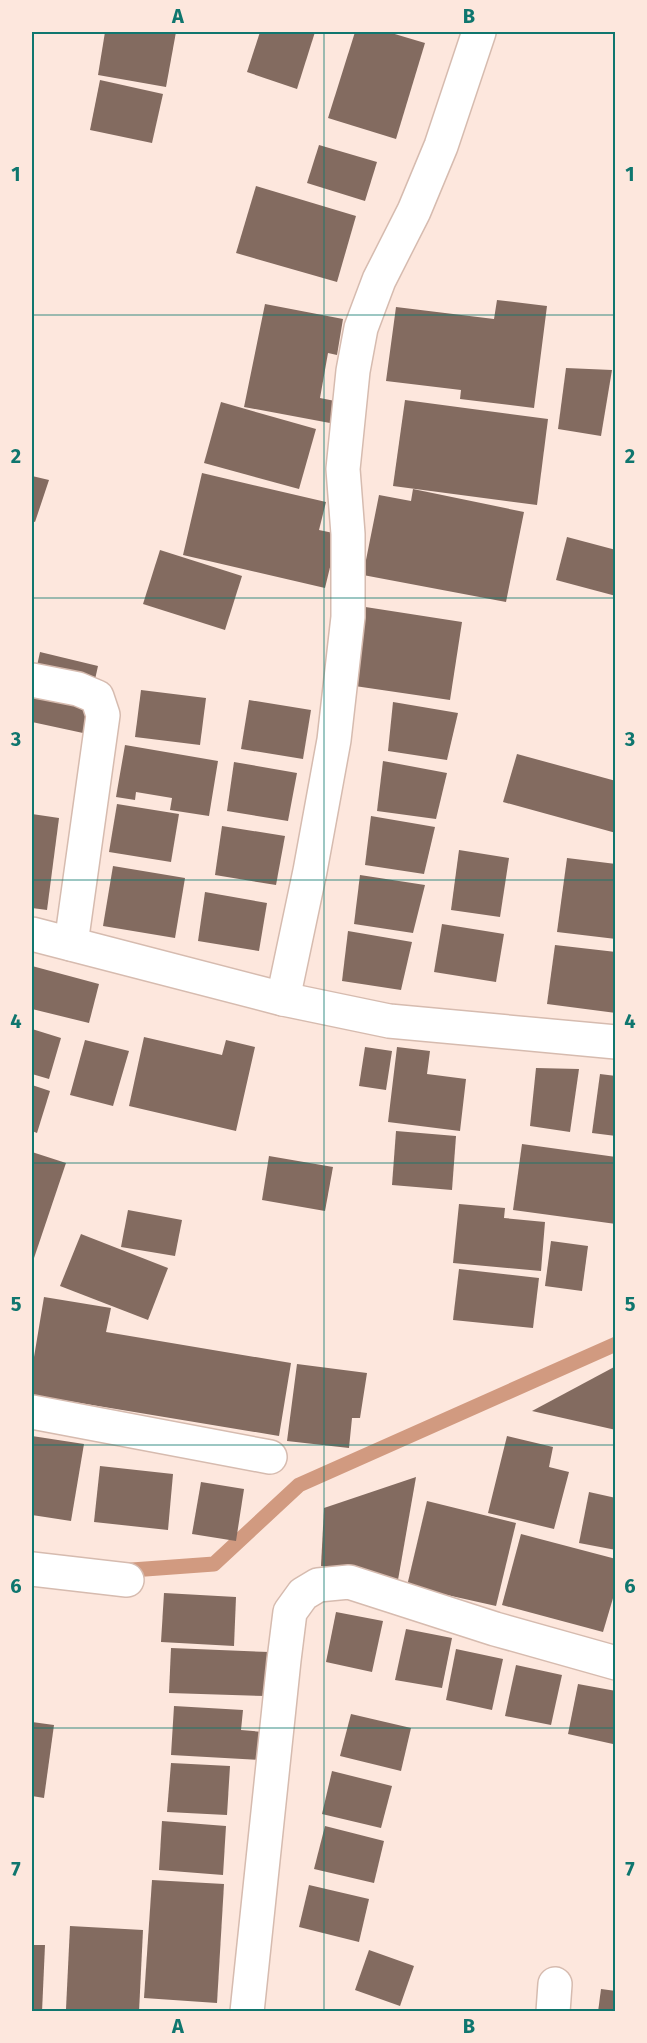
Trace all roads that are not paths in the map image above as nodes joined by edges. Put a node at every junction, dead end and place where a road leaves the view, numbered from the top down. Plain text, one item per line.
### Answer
1 (479, 32) edge
2 (32, 680) edge
3 (32, 934) edge
4 (71, 944) junction
5 (283, 999) junction
6 (615, 1042) edge
7 (32, 1412) edge
8 (270, 1457) dead end
9 (32, 1569) edge
10 (127, 1580) dead end
11 (615, 1663) edge
12 (247, 2012) edge

1 - 5 street
2 - 4 street
3 - 4 street
4 - 5 street
5 - 6 street
7 - 8 street
9 - 10 street
11 - 12 street

